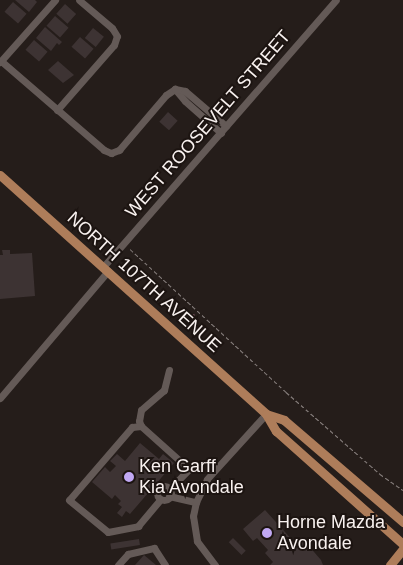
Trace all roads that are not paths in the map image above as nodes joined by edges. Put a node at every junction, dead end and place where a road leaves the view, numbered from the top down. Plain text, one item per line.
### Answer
1 (55, 0) edge
2 (79, 0) edge
3 (336, 0) edge
4 (1, 62) edge
5 (174, 89) junction
6 (194, 98) junction
7 (188, 104) junction
8 (57, 110) junction
9 (226, 126) junction
10 (221, 133) junction
11 (0, 175) edge
12 (106, 269) junction
13 (168, 370) dead end
14 (0, 398) edge
15 (266, 414) junction
16 (141, 426) junction
17 (169, 493) junction
18 (161, 499) junction
19 (196, 502) junction
20 (403, 522) edge
21 (403, 544) edge
22 (403, 549) edge
23 (118, 565) edge
24 (165, 565) edge
25 (216, 565) edge
26 (390, 565) edge

1 - 4 street
2 - 8 street
3 - 9 street, WEST ROOSEVELT STREET
4 - 8 street
5 - 6 street
5 - 7 street
5 - 8 street
6 - 7 street
6 - 9 street
7 - 10 street
9 - 10 street, WEST ROOSEVELT STREET
10 - 12 street, WEST ROOSEVELT STREET
11 - 12 main road, NORTH 107TH AVENUE
12 - 14 street, WEST ROOSEVELT STREET
12 - 15 main road, NORTH 107TH AVENUE
13 - 16 street
15 - 19 street
15 - 20 main road, NORTH 107TH AVENUE
15 - 21 main road, NORTH 107TH AVENUE
16 - 17 street
16 - 18 street
17 - 18 street
17 - 18 street
17 - 19 street
19 - 25 street
22 - 26 main road
23 - 24 street

